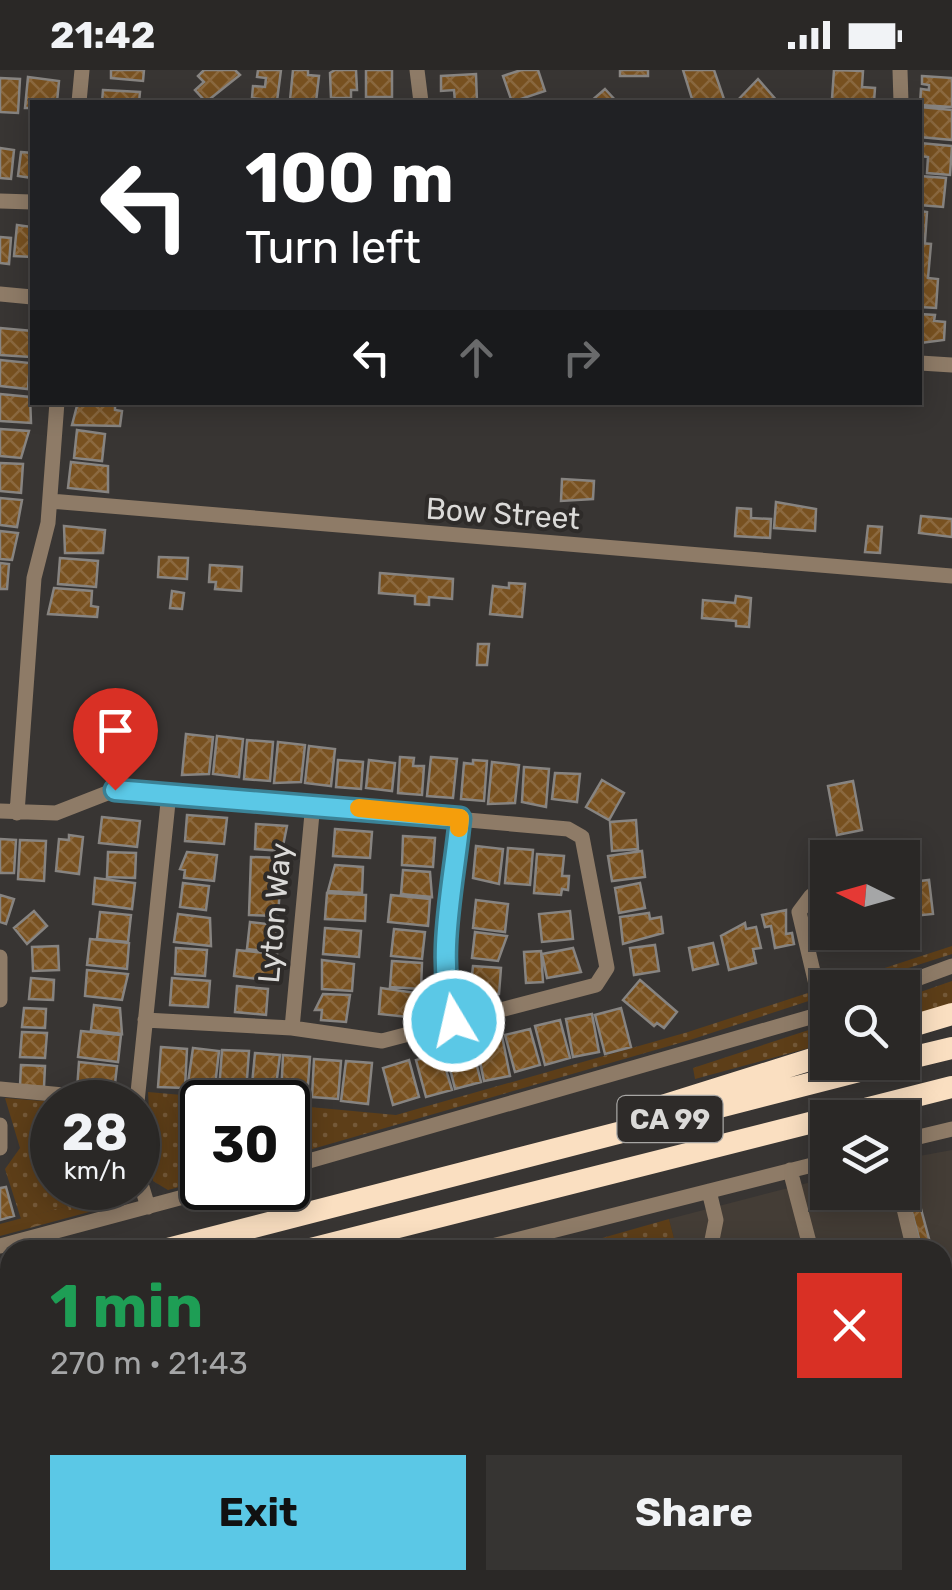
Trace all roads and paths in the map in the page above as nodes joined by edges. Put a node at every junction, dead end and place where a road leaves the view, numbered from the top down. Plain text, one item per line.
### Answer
1 (82, 70) edge
2 (418, 70) edge
3 (900, 70) edge
4 (79, 100) edge
5 (420, 100) edge
6 (902, 100) edge
7 (0, 201) edge
8 (30, 202) edge
9 (0, 294) edge
10 (30, 297) edge
11 (922, 363) edge
12 (952, 365) edge
13 (56, 405) edge
14 (50, 501) junction
15 (952, 576) edge
16 (169, 793) junction
17 (313, 803) junction
18 (8, 812) edge
19 (460, 818) junction
20 (810, 897) edge
21 (0, 957) edge
22 (952, 966) edge
23 (814, 970) edge
24 (920, 978) edge
25 (0, 1000) edge
26 (952, 1014) edge
27 (810, 1017) edge
28 (146, 1020) junction
29 (454, 1021) junction
30 (920, 1024) edge
31 (292, 1028) junction
32 (952, 1048) edge
33 (920, 1056) edge
34 (810, 1060) edge
35 (139, 1080) edge
36 (823, 1080) edge
37 (952, 1087) edge
38 (0, 1089) edge
39 (30, 1092) edge
40 (0, 1125) edge
41 (952, 1129) edge
42 (920, 1137) edge
43 (0, 1148) edge
44 (310, 1162) edge
45 (810, 1165) edge
46 (790, 1170) junction
47 (446, 1176) junction
48 (709, 1191) junction
49 (137, 1210) edge
50 (904, 1210) edge
51 (23, 1240) edge
52 (202, 1240) edge
53 (347, 1240) edge
54 (515, 1240) edge
55 (712, 1240) edge
56 (808, 1240) edge
57 (912, 1240) edge

1 - 4 street
2 - 5 street
3 - 6 street
7 - 8 street
9 - 10 street
11 - 12 street
13 - 14 street
14 - 15 street, Bow Street
14 - 18 street
16 - 17 street
16 - 18 street
16 - 28 street
17 - 19 street
17 - 31 street, Lyton Way
19 - 29 street
19 - 29 street
20 - 23 street
21 - 25 street
22 - 24 street
26 - 30 highway
27 - 44 street
28 - 31 street
28 - 35 street
29 - 31 street
32 - 33 highway
34 - 47 highway
36 - 47 highway, CA 99
37 - 53 highway, CA 99
38 - 39 street
40 - 43 street
41 - 42 street
45 - 46 street
46 - 48 street
46 - 56 street
47 - 52 highway, CA 99
48 - 54 street
48 - 55 street
49 - 51 street
50 - 57 street

